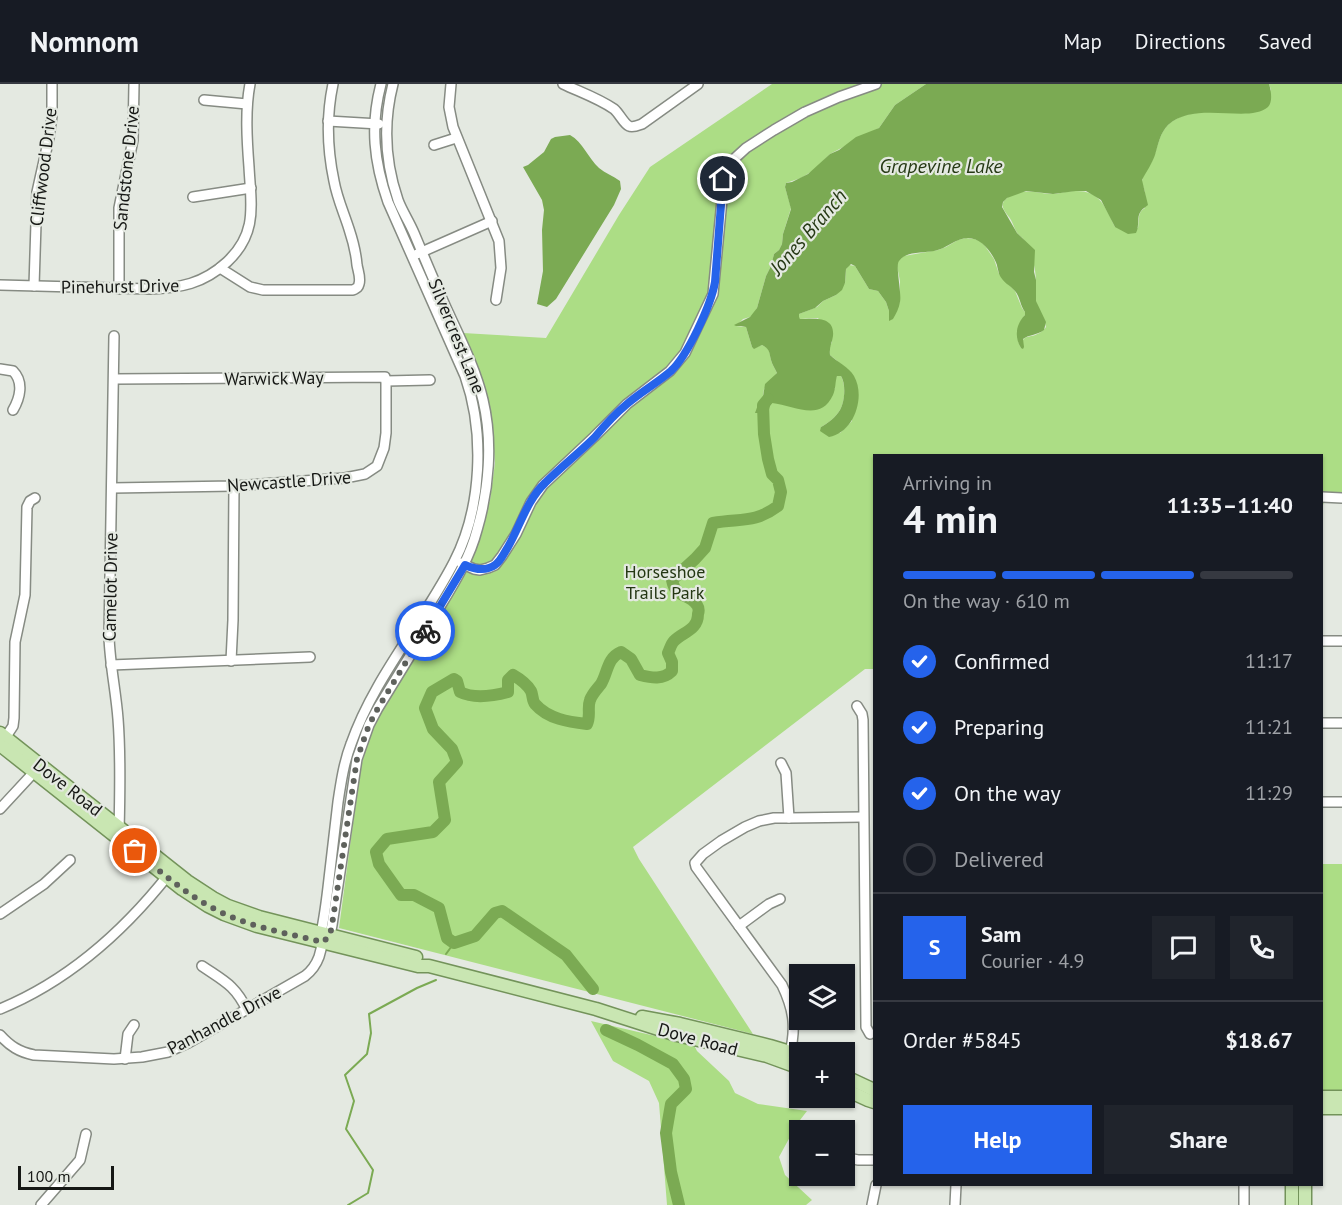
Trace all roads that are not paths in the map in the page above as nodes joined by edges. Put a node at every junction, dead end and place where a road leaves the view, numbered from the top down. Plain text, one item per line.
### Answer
1 (52, 84) edge
2 (134, 84) edge
3 (250, 84) edge
4 (333, 84) edge
5 (381, 84) edge
6 (393, 84) edge
7 (451, 84) edge
8 (562, 84) edge
9 (698, 84) edge
10 (876, 84) edge
11 (582, 88) edge
12 (204, 100) dead end
13 (247, 104) junction
14 (328, 121) junction
15 (375, 124) junction
16 (386, 125) junction
17 (456, 138) junction
18 (434, 145) dead end
19 (251, 188) junction
20 (193, 197) dead end
21 (492, 222) junction
22 (422, 252) junction
23 (412, 256) junction
24 (220, 268) junction
25 (0, 285) edge
26 (34, 286) junction
27 (119, 289) junction
28 (496, 300) dead end
29 (114, 336) dead end
30 (0, 369) edge
31 (114, 379) junction
32 (430, 380) dead end
33 (386, 381) junction
34 (13, 410) dead end
35 (234, 486) junction
36 (112, 488) junction
37 (1323, 497) edge
38 (35, 498) dead end
39 (1342, 498) edge
40 (455, 560) junction
41 (465, 565) junction
42 (1323, 641) edge
43 (1342, 641) edge
44 (310, 657) dead end
45 (231, 661) junction
46 (111, 665) junction
47 (857, 706) dead end
48 (1323, 723) edge
49 (1342, 723) edge
50 (1, 740) edge
51 (781, 763) dead end
52 (37, 769) junction
53 (1323, 802) edge
54 (1342, 802) edge
55 (0, 809) edge
56 (864, 817) junction
57 (789, 818) junction
58 (119, 833) junction
59 (70, 860) dead end
60 (170, 873) junction
61 (780, 899) dead end
62 (0, 914) edge
63 (739, 926) junction
64 (325, 937) junction
65 (202, 966) dead end
66 (870, 974) edge
67 (0, 1009) edge
68 (247, 1010) junction
69 (134, 1025) dead end
70 (870, 1034) dead end
71 (0, 1035) edge
72 (794, 1042) edge
73 (789, 1058) edge
74 (124, 1059) junction
75 (855, 1081) edge
76 (873, 1090) edge
77 (855, 1094) edge
78 (1323, 1097) edge
79 (1342, 1097) edge
80 (873, 1102) edge
81 (1323, 1108) edge
82 (1342, 1108) edge
83 (86, 1134) dead end
84 (855, 1159) edge
85 (873, 1160) edge
86 (876, 1186) edge
87 (956, 1186) edge
88 (1244, 1186) edge
89 (1292, 1186) edge
90 (1305, 1186) edge
91 (41, 1205) edge
92 (872, 1205) edge
93 (955, 1205) edge
94 (1244, 1205) edge
95 (1292, 1205) edge
96 (1305, 1205) edge

1 - 26 street, Cliffwood Drive
2 - 27 street, Sandstone Drive
3 - 13 street, Pinehurst Drive
4 - 14 street
5 - 15 street, Silvercrest Lane
6 - 16 street, Silvercrest Lane
7 - 17 street
8 - 11 street
9 - 11 street
10 - 41 street
12 - 13 street
13 - 19 street, Pinehurst Drive
14 - 15 street
14 - 24 street
15 - 16 street
15 - 23 street, Silvercrest Lane
16 - 22 street, Silvercrest Lane
17 - 18 street
17 - 21 street
19 - 20 street
19 - 24 street, Pinehurst Drive
21 - 22 street
21 - 28 street
22 - 23 street
22 - 41 street, Silvercrest Lane
23 - 40 street, Silvercrest Lane
24 - 27 street, Pinehurst Drive
25 - 26 street, Pinehurst Drive
26 - 27 street, Pinehurst Drive
29 - 31 street, Camelot Drive
30 - 34 street
31 - 33 street, Warwick Way
31 - 36 street, Camelot Drive
32 - 33 street, Warwick Way
33 - 35 street, Newcastle Drive
35 - 36 street, Newcastle Drive
35 - 45 street
36 - 46 street, Camelot Drive
37 - 39 street
38 - 50 street
40 - 41 street
40 - 64 street, Silvercrest Lane
41 - 64 street, Silvercrest Lane
42 - 43 street
44 - 45 street
45 - 46 street
46 - 58 street, Camelot Drive
47 - 56 street
48 - 49 street
50 - 52 main road, Dove Road
51 - 57 street
52 - 55 street
52 - 58 main road, Dove Road
53 - 54 street
56 - 57 street
56 - 66 street
57 - 63 street
58 - 60 main road, Dove Road
59 - 62 street
60 - 64 main road, Dove Road
60 - 67 street
61 - 63 street
63 - 72 street
64 - 68 street, Panhandle Drive
64 - 73 main road, Dove Road
65 - 68 street
66 - 70 street
68 - 74 street, Panhandle Drive
69 - 74 street
71 - 74 street, Panhandle Drive
75 - 76 main road
77 - 80 main road
78 - 79 main road
81 - 82 main road
83 - 91 street
84 - 85 street
86 - 92 street
87 - 93 street
88 - 94 street
89 - 95 main road
90 - 96 main road

